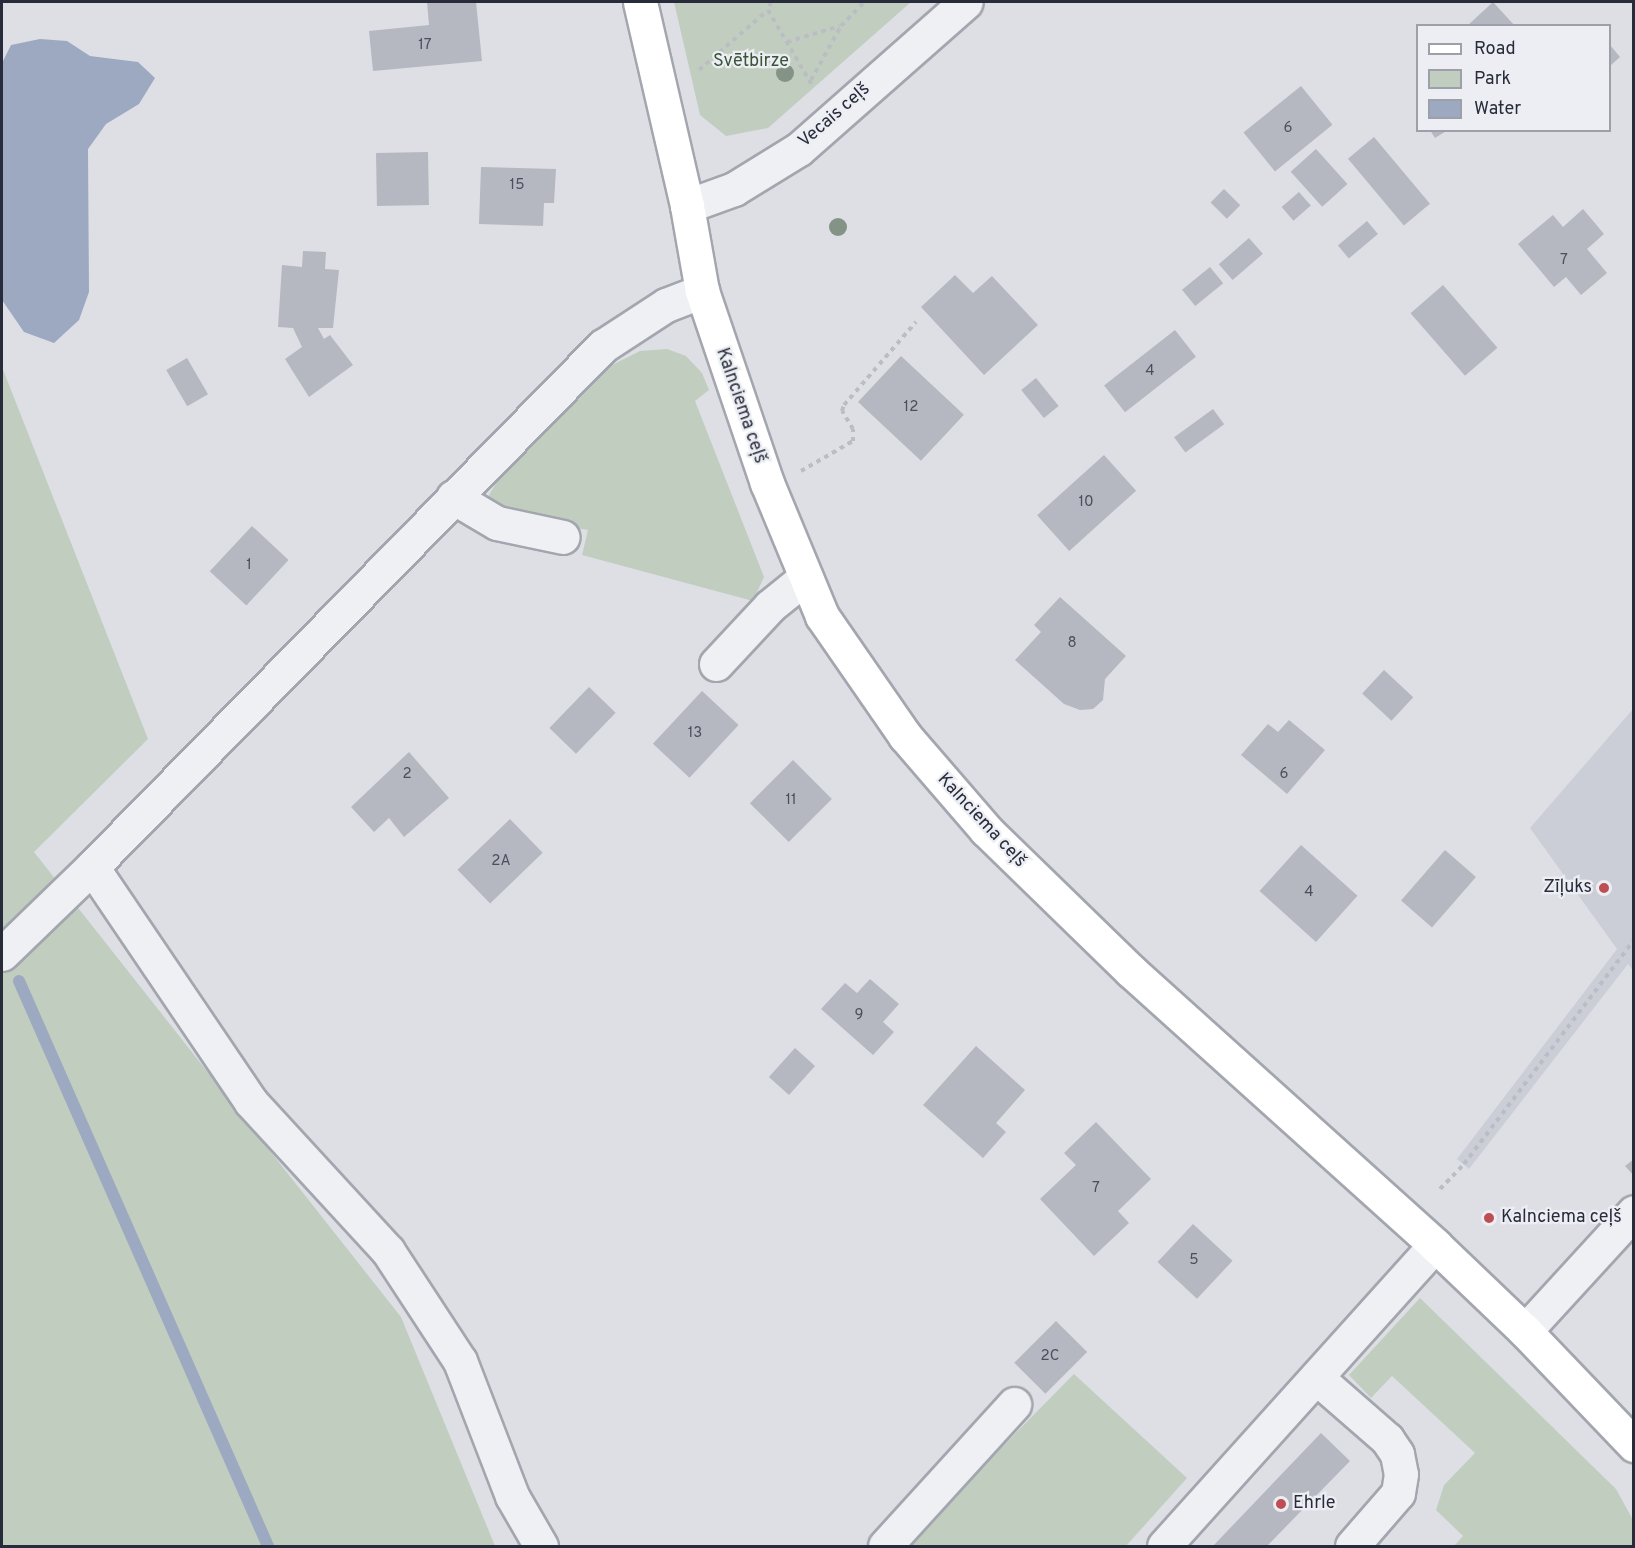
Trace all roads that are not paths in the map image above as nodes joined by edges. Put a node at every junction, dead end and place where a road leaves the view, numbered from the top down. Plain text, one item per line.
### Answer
1 (640, 2) edge
2 (966, 2) edge
3 (687, 206) junction
4 (702, 291) junction
5 (453, 497) junction
6 (563, 537) dead end
7 (806, 577) junction
8 (716, 664) dead end
9 (92, 867) junction
10 (2, 954) edge
11 (1634, 1212) edge
12 (1435, 1245) junction
13 (1525, 1331) junction
14 (1317, 1378) junction
15 (1014, 1404) dead end
16 (1634, 1445) edge
17 (541, 1546) edge
18 (885, 1546) edge
19 (1164, 1546) edge
20 (1352, 1546) edge

1 - 3 main road, Kalnciema ceļš
2 - 3 street, Vecais ceļš
3 - 4 main road, Kalnciema ceļš
4 - 5 street
4 - 7 main road, Kalnciema ceļš
5 - 6 street
5 - 9 street
7 - 8 street
7 - 12 main road, Kalnciema ceļš
9 - 10 street
9 - 17 street
11 - 13 street
12 - 13 main road, Kalnciema ceļš
12 - 14 street
13 - 16 main road, Kalnciema ceļš
14 - 19 street
14 - 20 street
15 - 18 street

